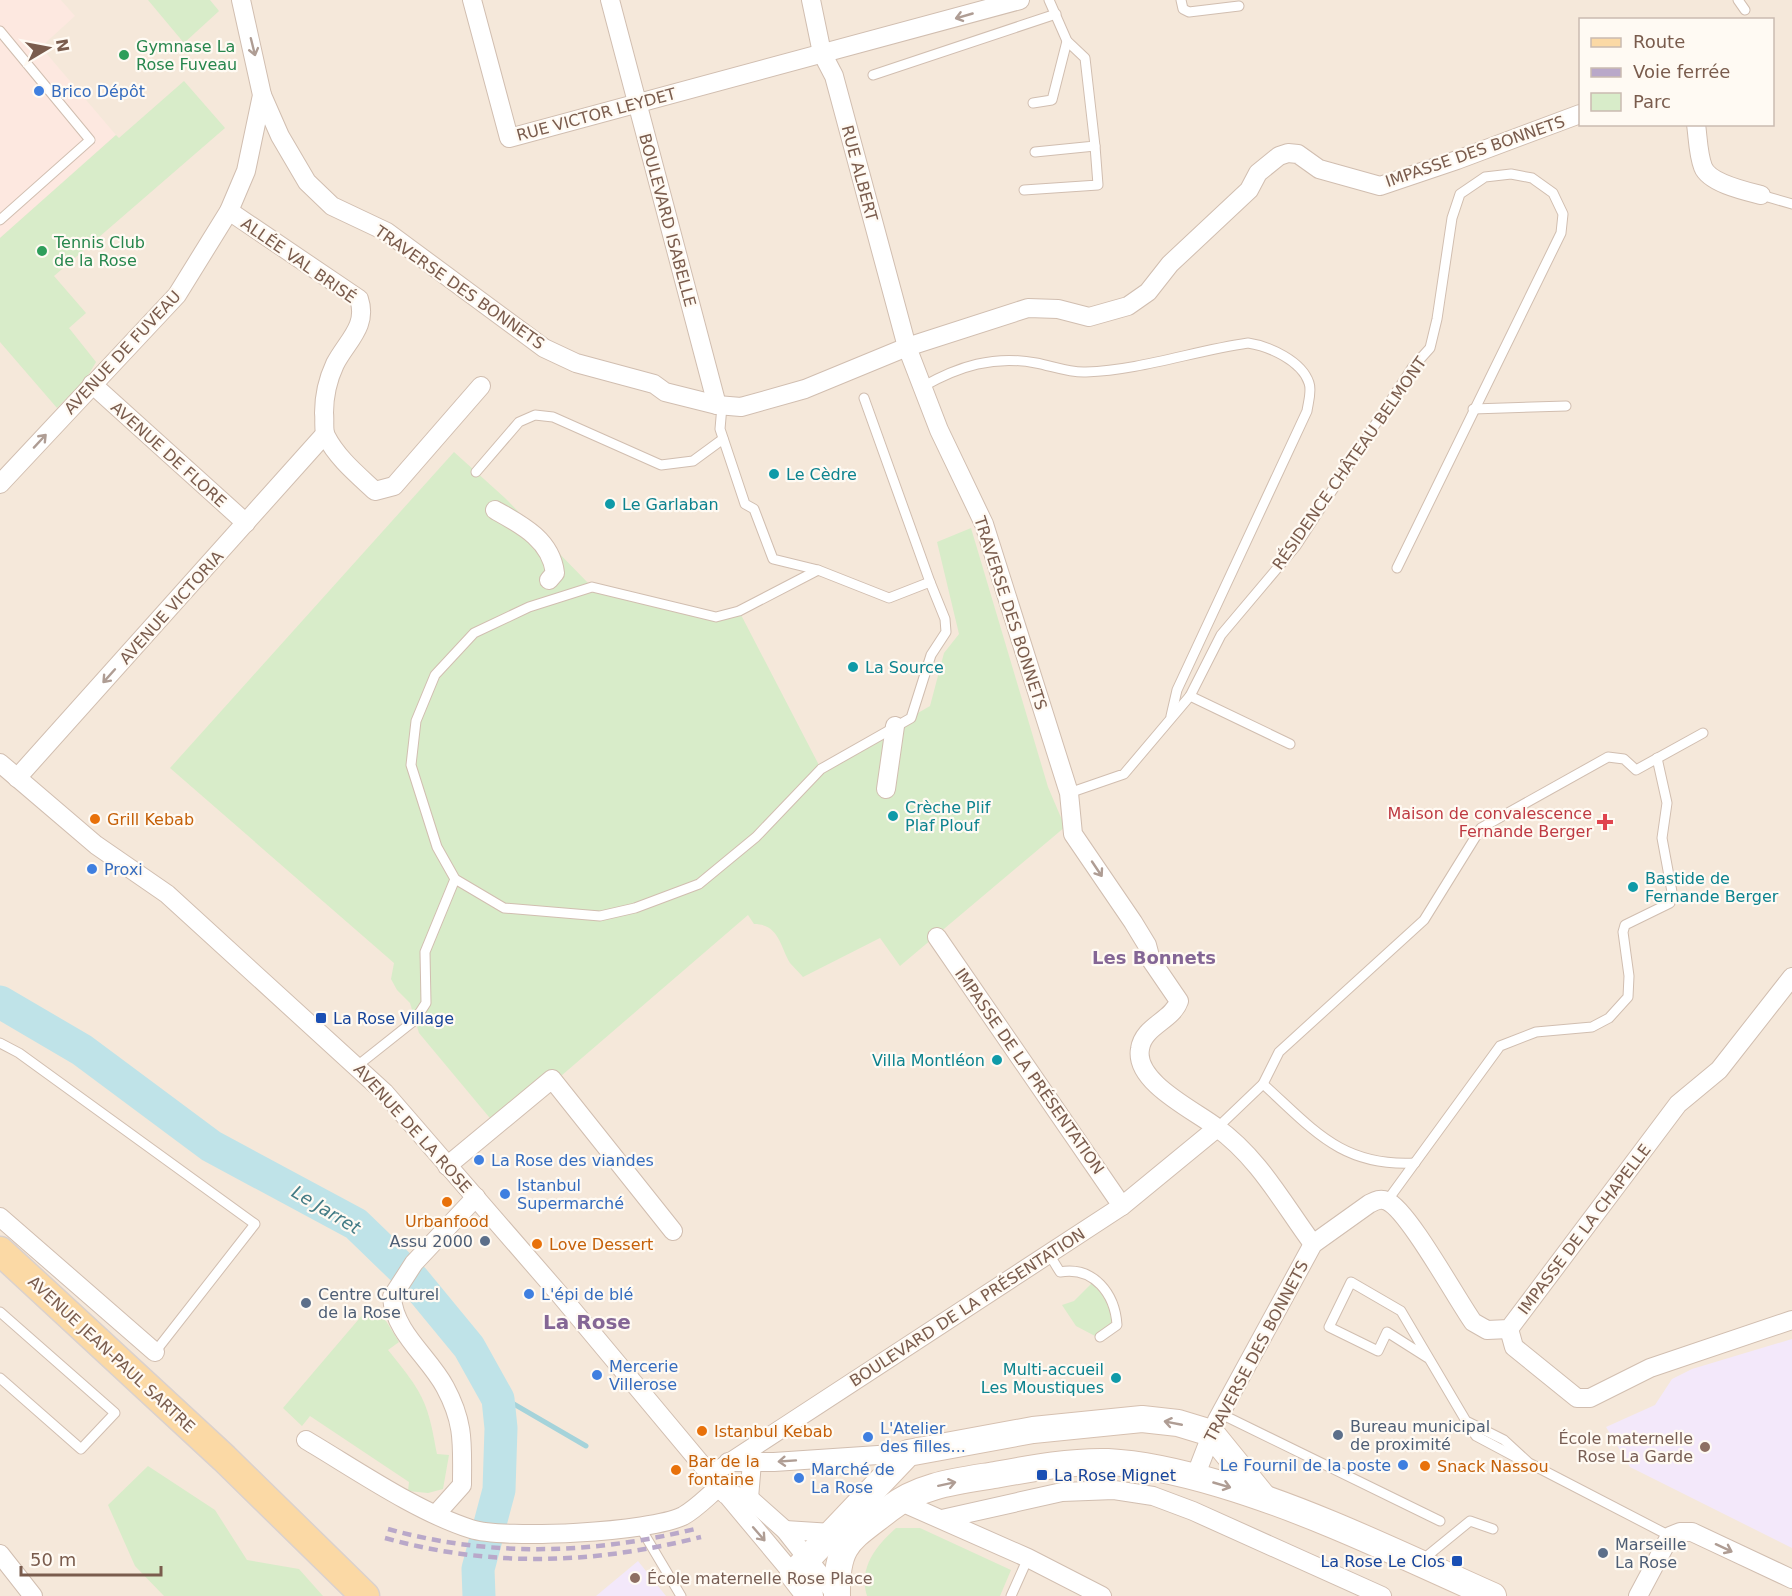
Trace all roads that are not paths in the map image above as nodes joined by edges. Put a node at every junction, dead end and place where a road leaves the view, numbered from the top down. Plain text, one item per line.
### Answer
1 (242, 0) edge
2 (472, 0) edge
3 (610, 0) edge
4 (811, 0) edge
5 (1020, 0) edge
6 (1049, 0) edge
7 (1181, 0) edge
8 (1738, 0) edge
9 (1239, 6) dead end
10 (1745, 10) dead end
11 (1056, 14) junction
12 (0, 32) edge
13 (1067, 41) junction
14 (822, 53) junction
15 (873, 75) dead end
16 (262, 95) junction
17 (637, 103) junction
18 (1033, 103) dead end
19 (1579, 115) edge
20 (1696, 126) edge
21 (1095, 146) junction
22 (1035, 152) dead end
23 (1024, 190) dead end
24 (1761, 195) joint
25 (1792, 204) edge
26 (230, 211) junction
27 (0, 220) edge
28 (907, 347) junction
29 (92, 384) junction
30 (481, 386) dead end
31 (922, 387) junction
32 (864, 398) dead end
33 (720, 405) junction
34 (1566, 406) dead end
35 (1473, 409) junction
36 (325, 434) junction
37 (723, 439) junction
38 (476, 472) dead end
39 (0, 484) edge
40 (495, 510) dead end
41 (246, 523) junction
42 (1397, 568) dead end
43 (818, 570) junction
44 (549, 580) dead end
45 (930, 582) junction
46 (1190, 696) junction
47 (1170, 718) junction
48 (895, 726) junction
49 (1703, 733) dead end
50 (1290, 744) dead end
51 (1657, 758) junction
52 (0, 763) edge
53 (17, 778) junction
54 (886, 789) dead end
55 (1069, 793) junction
56 (455, 879) junction
57 (937, 937) dead end
58 (1792, 977) edge
59 (1785, 996) edge
60 (0, 1043) edge
61 (357, 1066) junction
62 (1263, 1084) junction
63 (1217, 1128) junction
64 (1414, 1163) junction
65 (447, 1166) junction
66 (476, 1197) junction
67 (1387, 1201) junction
68 (1122, 1206) junction
69 (0, 1217) edge
70 (673, 1232) dead end
71 (1312, 1244) junction
72 (0, 1251) edge
73 (1049, 1254) junction
74 (0, 1267) edge
75 (0, 1312) edge
76 (1792, 1320) edge
77 (1509, 1329) junction
78 (1100, 1337) dead end
79 (155, 1352) joint
80 (1428, 1358) junction
81 (0, 1377) edge
82 (1216, 1424) junction
83 (306, 1440) dead end
84 (908, 1453) junction
85 (224, 1458) junction
86 (728, 1462) junction
87 (752, 1462) junction
88 (1195, 1477) junction
89 (718, 1485) junction
90 (1263, 1497) junction
91 (749, 1498) junction
92 (900, 1501) junction
93 (437, 1513) junction
94 (942, 1519) junction
95 (1440, 1521) dead end
96 (640, 1527) junction
97 (1493, 1529) dead end
98 (785, 1530) junction
99 (1670, 1536) junction
100 (838, 1539) junction
101 (0, 1554) edge
102 (1028, 1558) junction
103 (1419, 1562) junction
104 (804, 1576) edge
105 (1792, 1579) edge
106 (33, 1596) edge
107 (366, 1596) edge
108 (681, 1596) edge
109 (837, 1596) edge
110 (1011, 1596) edge
111 (1102, 1596) edge
112 (1382, 1596) edge
113 (1493, 1596) edge
114 (1638, 1596) edge

1 -> 16 street, AVENUE DE FUVEAU
2 - 17 street, RUE VICTOR LEYDET
3 - 17 street, BOULEVARD ISABELLE
4 - 14 street, RUE ALBERT
5 -> 14 street, RUE VICTOR LEYDET
6 - 11 lane
7 - 9 lane
8 - 10 lane
11 - 13 lane
11 - 15 lane
12 - 27 lane
13 - 18 lane
13 - 21 lane
14 - 17 street, RUE VICTOR LEYDET
14 - 28 street, RUE ALBERT
16 - 26 street, AVENUE DE FUVEAU
16 - 33 street, TRAVERSE DES BONNETS
17 - 33 street, BOULEVARD ISABELLE
19 - 28 street, IMPASSE DES BONNETS
20 - 24 street
21 - 22 lane
21 - 23 lane
24 - 25 lane
26 - 29 street, AVENUE DE FUVEAU
26 - 36 street, ALLÉE VAL BRISÉ
28 - 31 street, TRAVERSE DES BONNETS
28 - 33 street, TRAVERSE DES BONNETS
39 -> 29 street, AVENUE DE FUVEAU
29 - 41 street, AVENUE DE FLORE
30 - 36 street
31 - 47 lane, RÉSIDENCE CHÂTEAU BELMONT
31 - 55 street, TRAVERSE DES BONNETS
32 - 45 lane
33 - 37 lane
34 - 35 lane
35 - 42 lane, RÉSIDENCE CHÂTEAU BELMONT
35 - 46 lane, RÉSIDENCE CHÂTEAU BELMONT
36 - 41 street, AVENUE VICTORIA
37 - 38 lane
37 - 43 lane
40 - 44 street
41 -> 53 street, AVENUE VICTORIA
43 - 45 lane
43 - 56 lane
45 - 48 lane
46 - 47 lane, RÉSIDENCE CHÂTEAU BELMONT
46 - 50 lane
47 - 55 lane, RÉSIDENCE CHÂTEAU BELMONT
48 - 54 street
48 - 56 lane
49 - 51 lane
51 - 62 lane
51 - 64 lane
52 - 53 street, AVENUE DE LA ROSE
53 - 61 street, AVENUE DE LA ROSE
55 -> 63 street, TRAVERSE DES BONNETS
56 - 61 lane
57 - 68 street, IMPASSE DE LA PRÉSENTATION
58 - 59 street, IMPASSE DE LA CHAPELLE
59 - 77 street, IMPASSE DE LA CHAPELLE
60 - 79 lane
61 - 65 street, AVENUE DE LA ROSE
62 - 63 lane
62 - 64 lane
63 - 68 street, BOULEVARD DE LA PRÉSENTATION
63 - 71 street, TRAVERSE DES BONNETS
64 - 67 lane
65 - 66 street, AVENUE DE LA ROSE
65 - 70 street
66 - 89 street, AVENUE DE LA ROSE
66 - 93 street
67 - 71 street
67 - 77 street, IMPASSE DE LA CHAPELLE
68 - 73 street, BOULEVARD DE LA PRÉSENTATION
69 - 79 street
71 - 82 street, TRAVERSE DES BONNETS
72 - 85 main road, AVENUE JEAN-PAUL SARTRE
73 - 78 lane
73 - 86 street, BOULEVARD DE LA PRÉSENTATION
74 - 85 main road, AVENUE JEAN-PAUL SARTRE
75 - 81 lane
76 - 77 street
80 - 80 lane
80 - 99 lane
82 -> 84 street
82 - 88 street, TRAVERSE DES BONNETS
82 - 90 street
82 - 95 lane
83 - 93 street, BOULEVARD DE LA PRÉSENTATION
84 -> 87 street
84 - 100 street
85 - 107 main road, AVENUE JEAN-PAUL SARTRE
86 - 87 street
86 - 89 street, BOULEVARD DE LA PRÉSENTATION
87 - 91 street
88 -> 90 street
92 -> 88 street
89 - 91 street
89 - 96 street, BOULEVARD DE LA PRÉSENTATION
89 -> 104 street, AVENUE DE LA ROSE
90 - 103 street
91 - 98 street, AVENUE DE LA ROSE
92 - 94 street
92 - 100 street
93 - 96 street, BOULEVARD DE LA PRÉSENTATION
94 - 102 street
94 - 112 street
96 - 108 lane
97 - 103 lane
98 - 100 street
98 - 104 street, AVENUE DE LA ROSE
99 -> 105 street
99 - 114 street
100 - 104 street
100 - 109 street, AVENUE DE LA ROSE
101 - 106 street
102 - 110 lane
102 - 111 street
103 - 113 street
104 - 109 street, AVENUE DE LA ROSE

